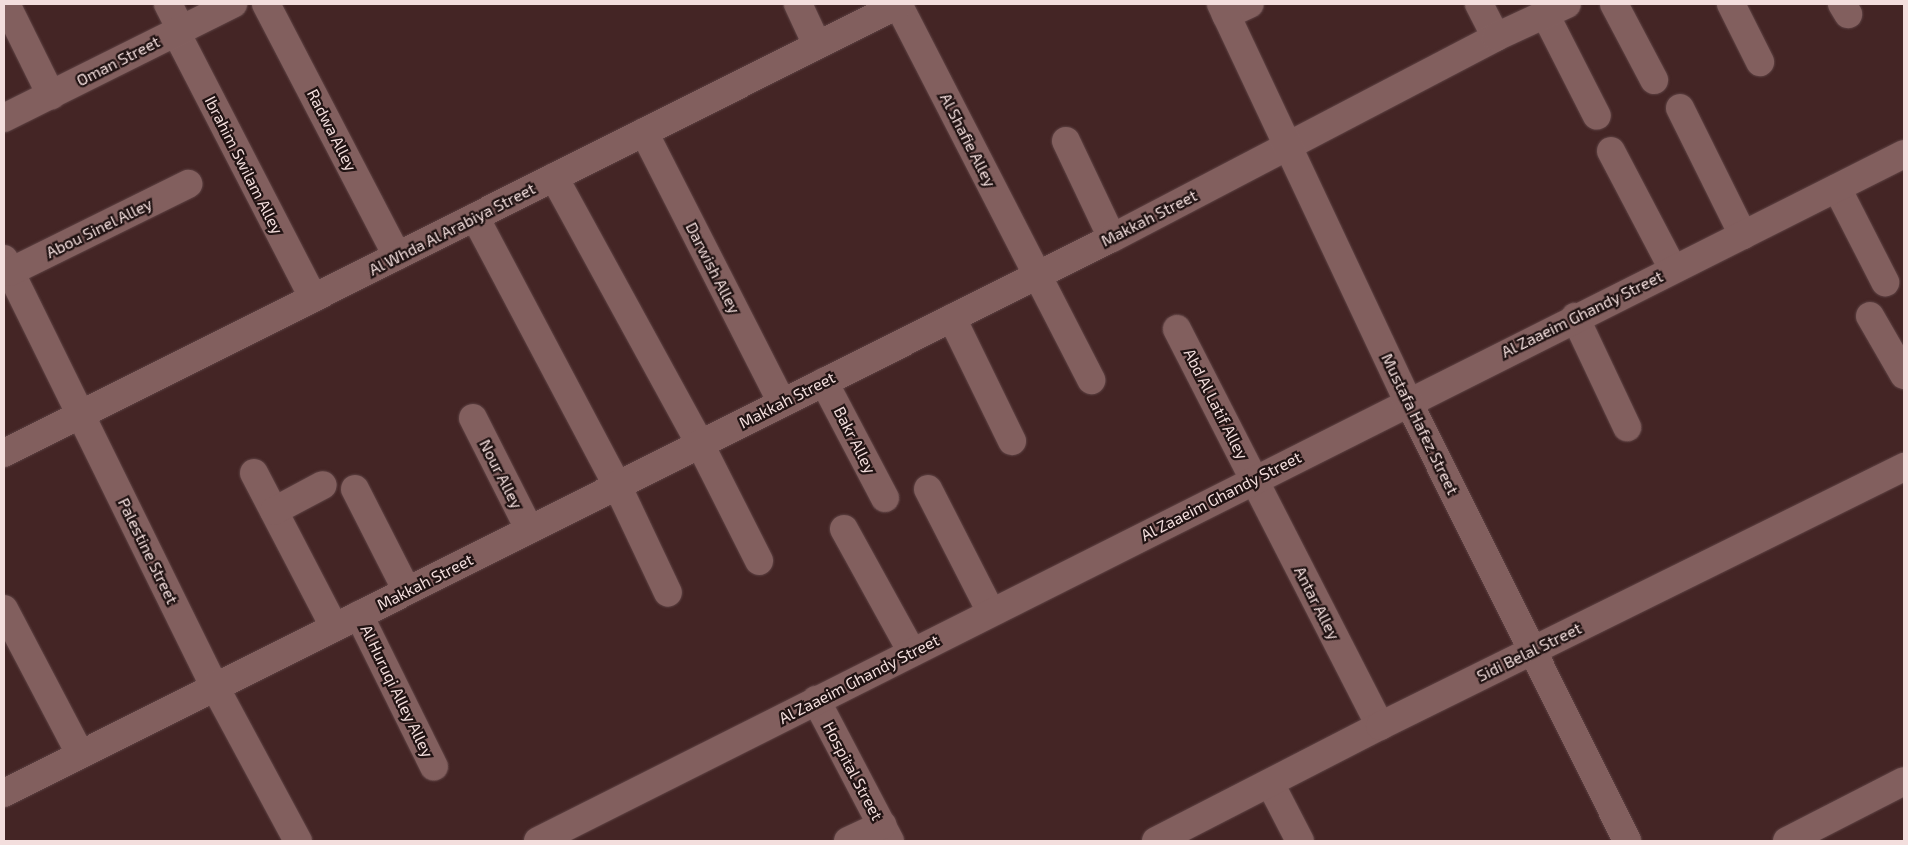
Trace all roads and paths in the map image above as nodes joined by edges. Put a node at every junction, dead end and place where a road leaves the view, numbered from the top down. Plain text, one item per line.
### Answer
1 (6, 4) edge
2 (168, 4) edge
3 (233, 4) edge
4 (266, 4) edge
5 (798, 4) edge
6 (899, 4) edge
7 (1479, 4) edge
8 (1614, 4) edge
9 (1731, 4) edge
10 (1232, 8) edge
11 (1556, 9) edge
12 (178, 31) junction
13 (1496, 38) junction
14 (817, 46) junction
15 (1760, 62) dead end
16 (1654, 80) dead end
17 (51, 95) junction
18 (1680, 108) dead end
19 (1597, 116) dead end
20 (4, 118) edge
21 (644, 132) junction
22 (1066, 141) dead end
23 (1286, 147) junction
24 (1611, 150) dead end
25 (1904, 154) edge
26 (554, 177) junction
27 (188, 184) dead end
28 (1837, 188) junction
29 (475, 217) junction
30 (1743, 234) junction
31 (1112, 238) junction
32 (397, 256) junction
33 (7, 266) edge
34 (1673, 269) junction
35 (1038, 275) junction
36 (1885, 282) dead end
37 (313, 298) junction
38 (1870, 316) dead end
39 (1575, 317) junction
40 (952, 318) junction
41 (1178, 329) dead end
42 (1904, 376) edge
43 (1091, 380) dead end
44 (824, 382) junction
45 (1408, 402) junction
46 (782, 403) junction
47 (81, 415) junction
48 (473, 418) dead end
49 (1627, 427) dead end
50 (1012, 441) dead end
51 (700, 444) junction
52 (4, 453) edge
53 (1904, 466) edge
54 (254, 473) dead end
55 (1254, 479) junction
56 (323, 485) dead end
57 (617, 486) junction
58 (355, 488) dead end
59 (928, 489) dead end
60 (885, 498) dead end
61 (274, 511) junction
62 (844, 529) dead end
63 (529, 530) junction
64 (759, 561) dead end
65 (407, 591) junction
66 (668, 593) dead end
67 (4, 609) edge
68 (991, 612) junction
69 (359, 615) junction
70 (334, 627) junction
71 (1532, 651) junction
72 (912, 652) junction
73 (216, 686) junction
74 (816, 700) junction
75 (1380, 726) junction
76 (80, 754) junction
77 (434, 767) dead end
78 (1904, 782) edge
79 (1270, 783) junction
80 (4, 792) edge
81 (886, 833) edge
82 (298, 841) edge
83 (538, 841) edge
84 (848, 841) edge
85 (1156, 841) edge
86 (1300, 841) edge
87 (1627, 841) edge
88 (1787, 841) edge

1 - 17 street
2 - 12 street, Ibrahim Swilam Alley
3 - 12 street, Oman Street
4 - 32 street, Radwa Alley
5 - 14 street
6 - 14 street, Al Whda Al Arabiya Street
6 - 35 street, Al Shafie Alley
7 - 13 street
8 - 16 street
9 - 15 street
10 - 23 street, Mustafa Hafez Street
11 - 13 street, Makkah Street
11 - 19 street
12 - 17 street, Oman Street
12 - 37 street, Ibrahim Swilam Alley
13 - 23 street, Makkah Street
14 - 21 street, Al Whda Al Arabiya Street
17 - 20 street, Oman Street
18 - 30 street
21 - 26 street, Al Whda Al Arabiya Street
21 - 46 street, Darwish Alley
22 - 31 street
23 - 31 street, Makkah Street
23 - 45 street, Mustafa Hafez Street
24 - 34 street
25 - 28 street, Al Zaaeim Ghandy Street
26 - 29 street, Al Whda Al Arabiya Street
26 - 51 street
27 - 33 street, Abou Sinel Alley
28 - 30 street, Al Zaaeim Ghandy Street
28 - 36 street
29 - 32 street, Al Whda Al Arabiya Street
29 - 57 street
30 - 34 street, Al Zaaeim Ghandy Street
31 - 35 street, Makkah Street
32 - 37 street, Al Whda Al Arabiya Street
33 - 47 street, Palestine Street
34 - 39 street, Al Zaaeim Ghandy Street
35 - 40 street, Makkah Street
35 - 43 street, Al Shafie Alley
37 - 47 street, Al Whda Al Arabiya Street
38 - 42 street
39 - 45 street, Al Zaaeim Ghandy Street
39 - 49 street
40 - 44 street, Makkah Street
40 - 50 street
41 - 55 street, Abd Al Latif Alley
44 - 46 street, Makkah Street
44 - 60 street, Bakr Alley
45 - 55 street, Al Zaaeim Ghandy Street
45 - 71 street, Mustafa Hafez Street
46 - 51 street, Makkah Street
47 - 52 street, Al Whda Al Arabiya Street
47 - 73 street, Palestine Street
48 - 63 street, Nour Alley
51 - 57 street, Makkah Street
51 - 64 street
53 - 71 street, Sidi Belal Street
54 - 61 street
55 - 68 street, Al Zaaeim Ghandy Street
55 - 75 street, Antar Alley
56 - 61 street
57 - 63 street, Makkah Street
57 - 66 street
58 - 65 street
59 - 68 street
61 - 70 street
62 - 72 street
63 - 65 street, Makkah Street
65 - 69 street, Makkah Street
67 - 76 street
68 - 72 street, Al Zaaeim Ghandy Street
69 - 70 street, Makkah Street
69 - 77 street, Al Huruqi Alley Alley
70 - 73 street, Makkah Street
71 - 75 street, Sidi Belal Street
71 - 87 street, Mustafa Hafez Street
72 - 74 street, Al Zaaeim Ghandy Street
73 - 76 street, Makkah Street
73 - 82 street, Palestine Street
74 - 81 street, Hospital Street
74 - 83 street, Al Zaaeim Ghandy Street
75 - 79 street, Sidi Belal Street
76 - 80 street, Makkah Street
78 - 88 street
79 - 85 street, Sidi Belal Street
79 - 86 street
81 - 84 street

